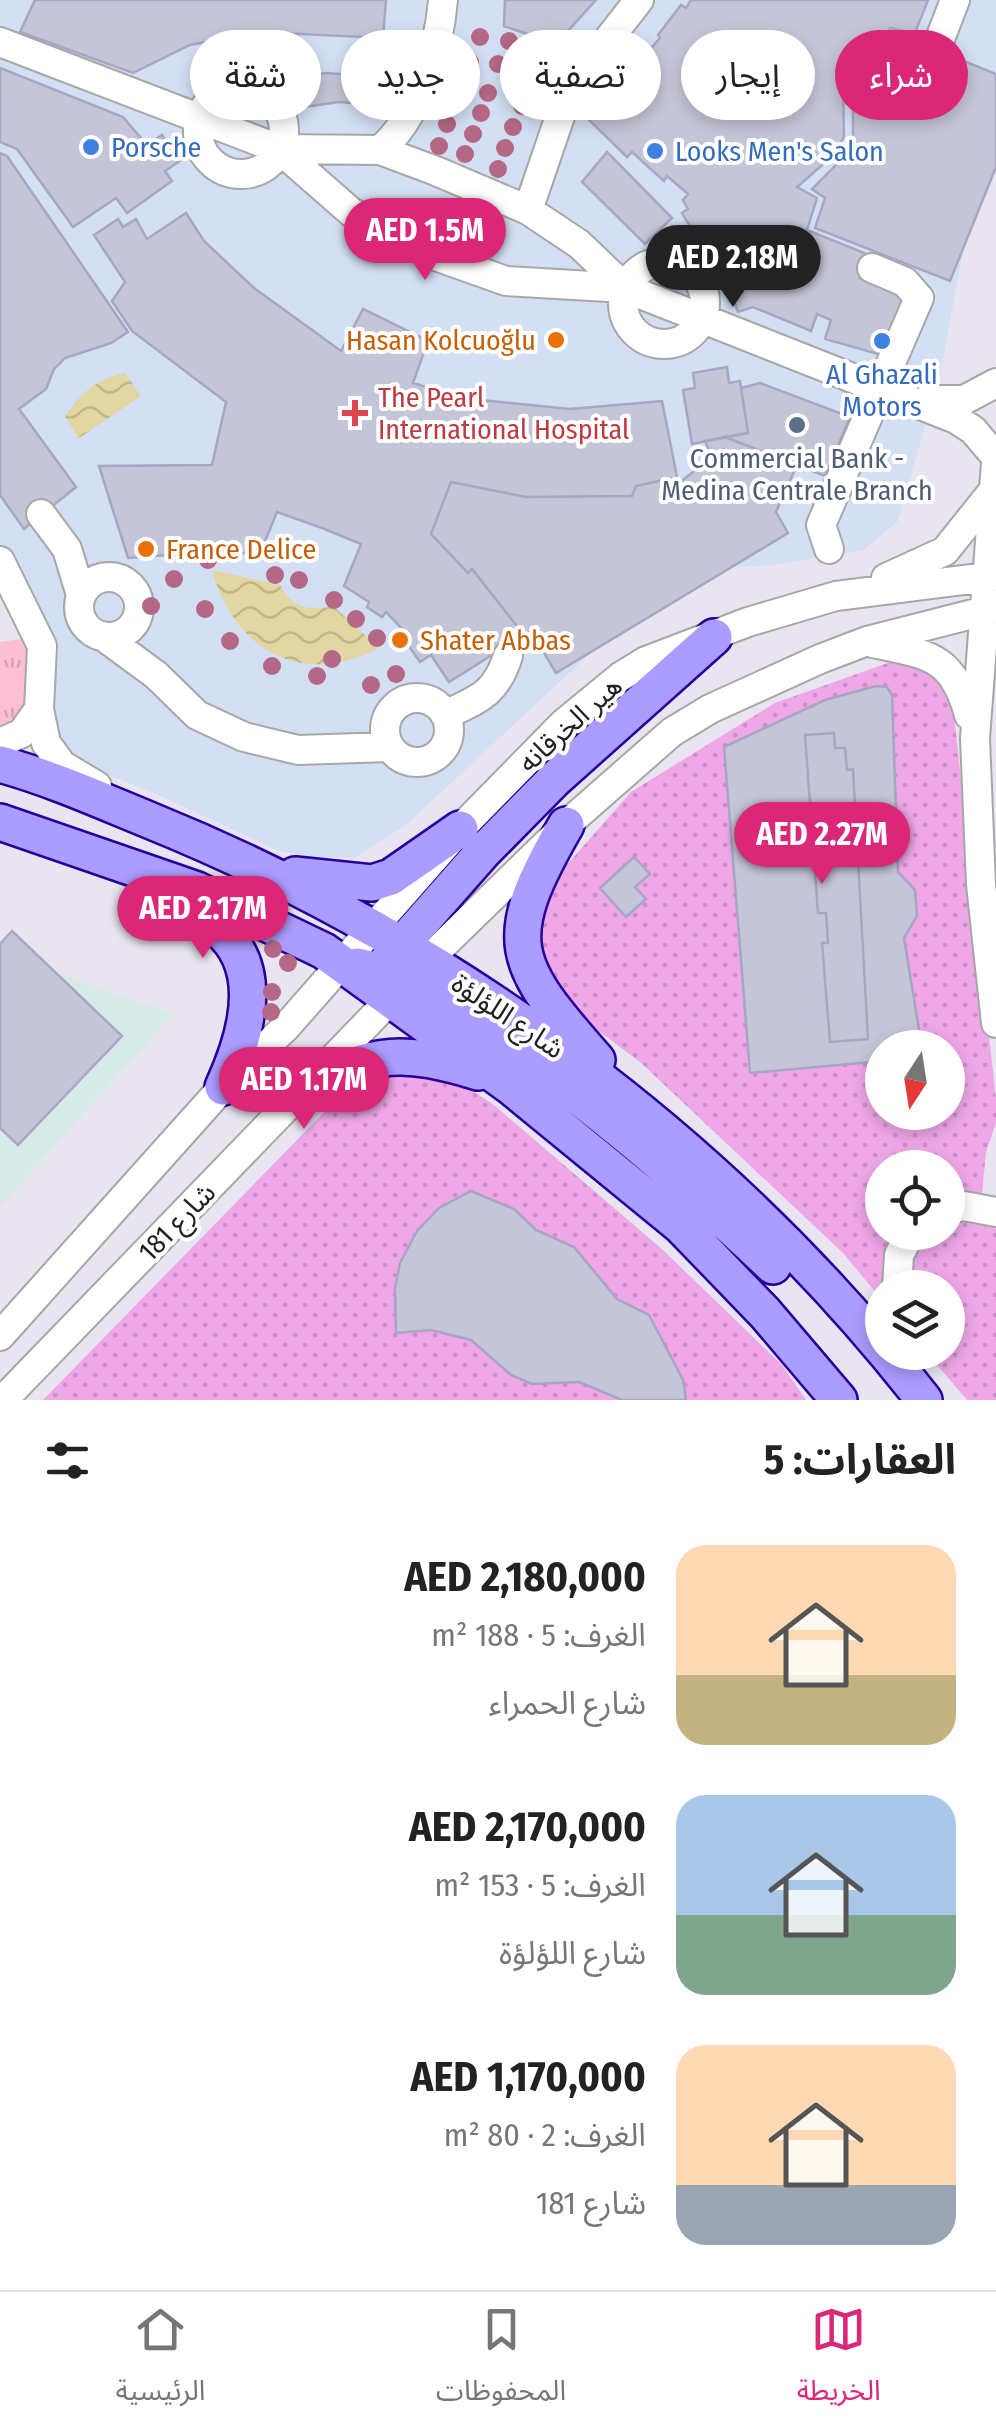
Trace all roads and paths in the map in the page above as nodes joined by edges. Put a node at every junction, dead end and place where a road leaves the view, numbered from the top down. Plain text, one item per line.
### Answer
1 (443, 0) edge
2 (639, 0) edge
3 (955, 0) edge
4 (943, 30) edge
5 (0, 42) edge
6 (190, 113) edge
7 (200, 120) edge
8 (208, 120) edge
9 (282, 120) edge
10 (280, 149) junction
11 (346, 150) junction
12 (380, 150) junction
13 (333, 196) junction
14 (528, 210) junction
15 (558, 230) junction
16 (872, 268) dead end
17 (542, 285) junction
18 (625, 288) junction
19 (701, 320) junction
20 (996, 383) edge
21 (881, 390) junction
22 (995, 470) edge
23 (41, 514) dead end
24 (829, 549) dead end
25 (67, 550) junction
26 (0, 561) edge
27 (990, 576) edge
28 (107, 577) junction
29 (81, 595) junction
30 (836, 596) junction
31 (989, 609) edge
32 (138, 617) junction
33 (94, 630) junction
34 (714, 638) junction
35 (867, 641) junction
36 (42, 646) junction
37 (508, 656) dead end
38 (156, 674) junction
39 (39, 708) junction
40 (445, 714) junction
41 (388, 735) junction
42 (975, 738) junction
43 (0, 743) edge
44 (0, 764) edge
45 (0, 797) edge
46 (119, 808) junction
47 (0, 822) edge
48 (566, 825) junction
49 (460, 829) junction
50 (127, 863) junction
51 (260, 869) junction
52 (385, 962) junction
53 (996, 1024) edge
54 (510, 1086) junction
55 (308, 1087) junction
56 (223, 1088) junction
57 (634, 1102) junction
58 (965, 1206) edge
59 (996, 1212) edge
60 (865, 1324) edge
61 (0, 1336) edge
62 (865, 1340) edge
63 (905, 1370) edge
64 (922, 1398) edge
65 (3, 1400) edge
66 (838, 1400) edge

1 - 12 street
2 - 14 street
3 - 4 street
5 - 6 street
7 - 10 street
8 - 10 street
9 - 10 street
10 - 11 street
10 - 13 street
11 - 12 street
11 - 13 street
12 - 14 street
13 - 17 street
14 - 15 street
15 - 17 street
15 - 18 street
16 - 21 street
17 - 18 street
18 - 19 street
18 - 19 street
18 - 19 street
19 - 21 street
20 - 21 street
21 - 22 street
21 - 24 street
22 - 27 street
22 - 30 street
23 - 25 street
25 - 28 street
25 - 29 street
26 - 36 street
27 - 30 street, هير الخرقانه
27 - 31 street
28 - 29 street
28 - 32 street
29 - 33 street
30 - 34 street, هير الخرقانه
31 - 35 street
31 - 42 street
32 - 33 street
32 - 38 street
33 - 36 street
33 - 38 street
34 - 49 street, هير الخرقانه
34 - 52 main road
35 - 42 street
35 - 48 street
36 - 39 street
37 - 40 street
38 - 41 street
39 - 43 street
39 - 46 street
40 - 41 street
40 - 41 street
42 - 53 street
44 - 46 main road, شارع اللؤلؤة
45 - 52 main road
46 - 51 main road, شارع اللؤلؤة
47 - 50 main road, شارع اللؤلؤة
48 - 52 street
48 - 57 main road
49 - 51 main road
49 - 52 street, هير الخرقانه
50 - 52 main road, شارع اللؤلؤة
50 - 56 main road
51 - 52 main road, شارع اللؤلؤة
52 - 54 main road, شارع اللؤلؤة
52 - 55 street, شارع 181
52 - 56 street, شارع 181
52 - 57 main road, شارع اللؤلؤة
52 - 62 main road
54 - 55 main road
54 - 66 main road, شارع اللؤلؤة
55 - 65 street, شارع 181
56 - 61 street, شارع 181
57 - 60 main road, شارع اللؤلؤة
58 - 59 street
63 - 64 main road, شارع اللؤلؤة

